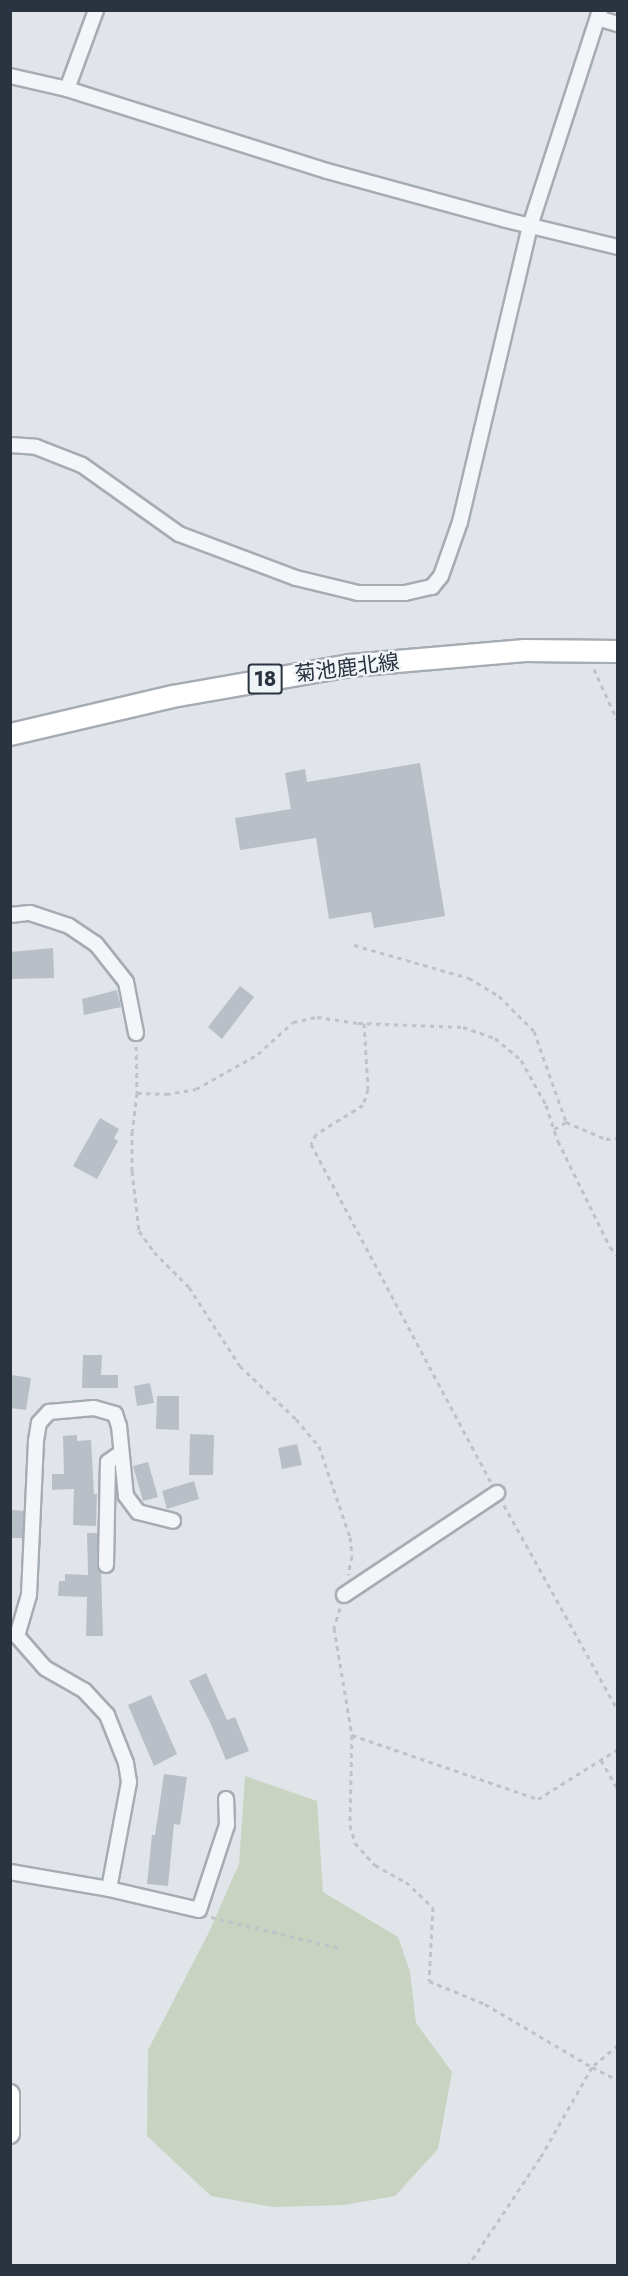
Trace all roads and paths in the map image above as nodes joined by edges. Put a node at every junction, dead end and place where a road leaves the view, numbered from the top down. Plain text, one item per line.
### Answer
1 (96, 10) edge
2 (599, 14) edge
3 (618, 24) edge
4 (10, 76) edge
5 (67, 89) junction
6 (530, 226) junction
7 (618, 247) edge
8 (10, 445) edge
9 (592, 651) junction
10 (618, 651) edge
11 (618, 722) edge
12 (10, 734) edge
13 (10, 915) edge
14 (354, 945) dead end
15 (364, 1023) junction
16 (136, 1033) joint
17 (137, 1093) junction
18 (566, 1122) junction
19 (554, 1129) junction
20 (618, 1138) edge
21 (618, 1257) edge
22 (121, 1453) junction
23 (497, 1492) junction
24 (172, 1521) dead end
25 (105, 1565) dead end
26 (345, 1595) junction
27 (14, 1636) edge
28 (618, 1711) edge
29 (352, 1736) junction
30 (618, 1749) edge
31 (601, 1760) junction
32 (618, 1790) edge
33 (226, 1799) dead end
34 (10, 1872) edge
35 (109, 1888) junction
36 (199, 1910) junction
37 (339, 1948) dead end
38 (618, 2045) edge
39 (592, 2067) junction
40 (618, 2080) edge
41 (10, 2094) edge
42 (10, 2134) edge
43 (468, 2265) edge

1 - 5 street
2 - 3 street
2 - 6 street
4 - 5 street
5 - 6 street
6 - 7 street
6 - 8 street
9 - 10 main road, 菊池鹿北線 / 18
9 - 11 path
9 - 12 main road, 菊池鹿北線 / 18
13 - 16 street
14 - 18 path
15 - 17 path
15 - 19 path
15 - 23 path
16 - 17 path
17 - 26 path
18 - 19 path
18 - 20 path
19 - 21 path
22 - 24 street
22 - 25 street
22 - 27 street
23 - 26 street
23 - 28 path
26 - 29 path
27 - 35 street
29 - 31 path
29 - 39 path
30 - 31 path
31 - 32 path
33 - 36 street
34 - 35 street
35 - 36 street
36 - 37 path
38 - 39 path
39 - 40 path
39 - 43 path
41 - 42 street

